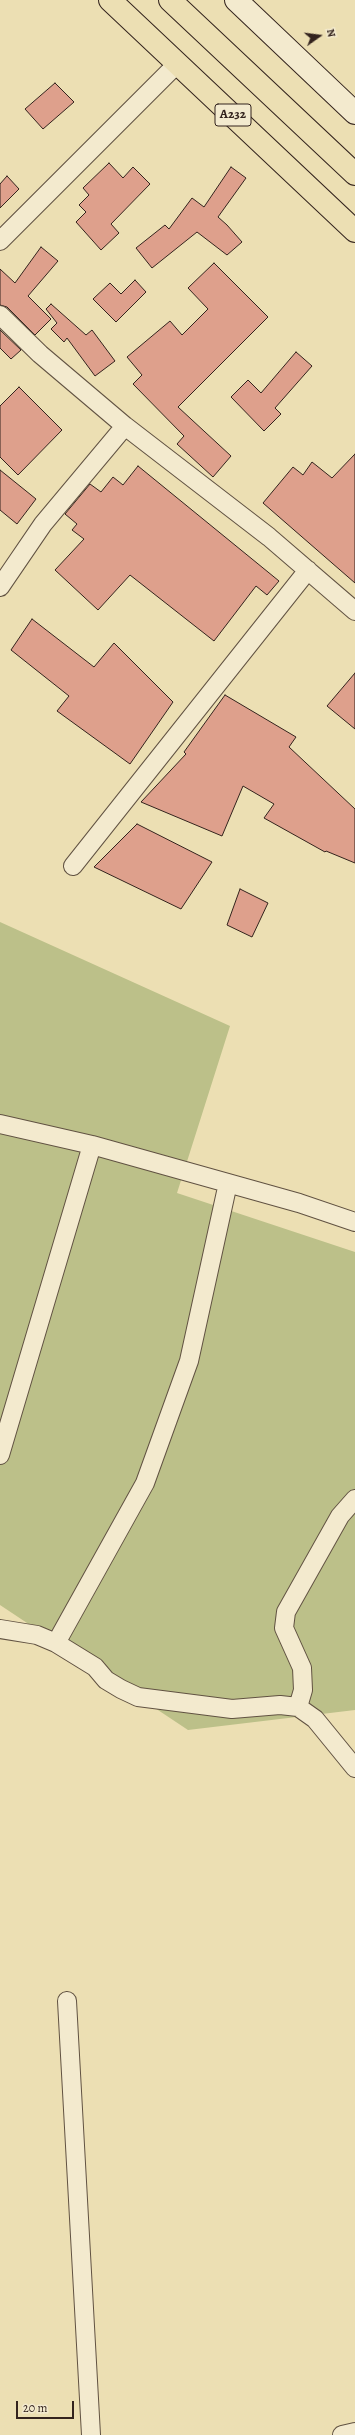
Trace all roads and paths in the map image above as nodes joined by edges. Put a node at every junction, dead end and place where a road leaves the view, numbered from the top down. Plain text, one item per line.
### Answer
1 (110, 0) edge
2 (170, 0) edge
3 (236, 0) edge
4 (178, 63) junction
5 (355, 113) edge
6 (355, 174) edge
7 (355, 231) edge
8 (0, 241) edge
9 (0, 315) edge
10 (125, 426) junction
11 (308, 570) junction
12 (0, 587) edge
13 (355, 611) edge
14 (73, 866) dead end
15 (0, 1124) edge
16 (92, 1145) junction
17 (228, 1183) junction
18 (355, 1222) edge
19 (0, 1455) edge
20 (355, 1499) edge
21 (0, 1629) edge
22 (56, 1643) junction
23 (298, 1707) junction
24 (355, 1768) edge
25 (67, 2001) dead end
26 (355, 2432) edge
27 (91, 2435) edge
28 (342, 2435) edge

1 - 4 highway, A232
2 - 6 highway, A232
3 - 5 main road
4 - 7 highway, A232
4 - 8 street
9 - 10 street
10 - 11 street
10 - 12 street
11 - 13 street
11 - 14 street
15 - 16 street
16 - 17 street
16 - 19 street
17 - 18 street
17 - 22 street
20 - 23 street
21 - 22 street
22 - 23 street
23 - 24 street
25 - 27 street
26 - 28 street

